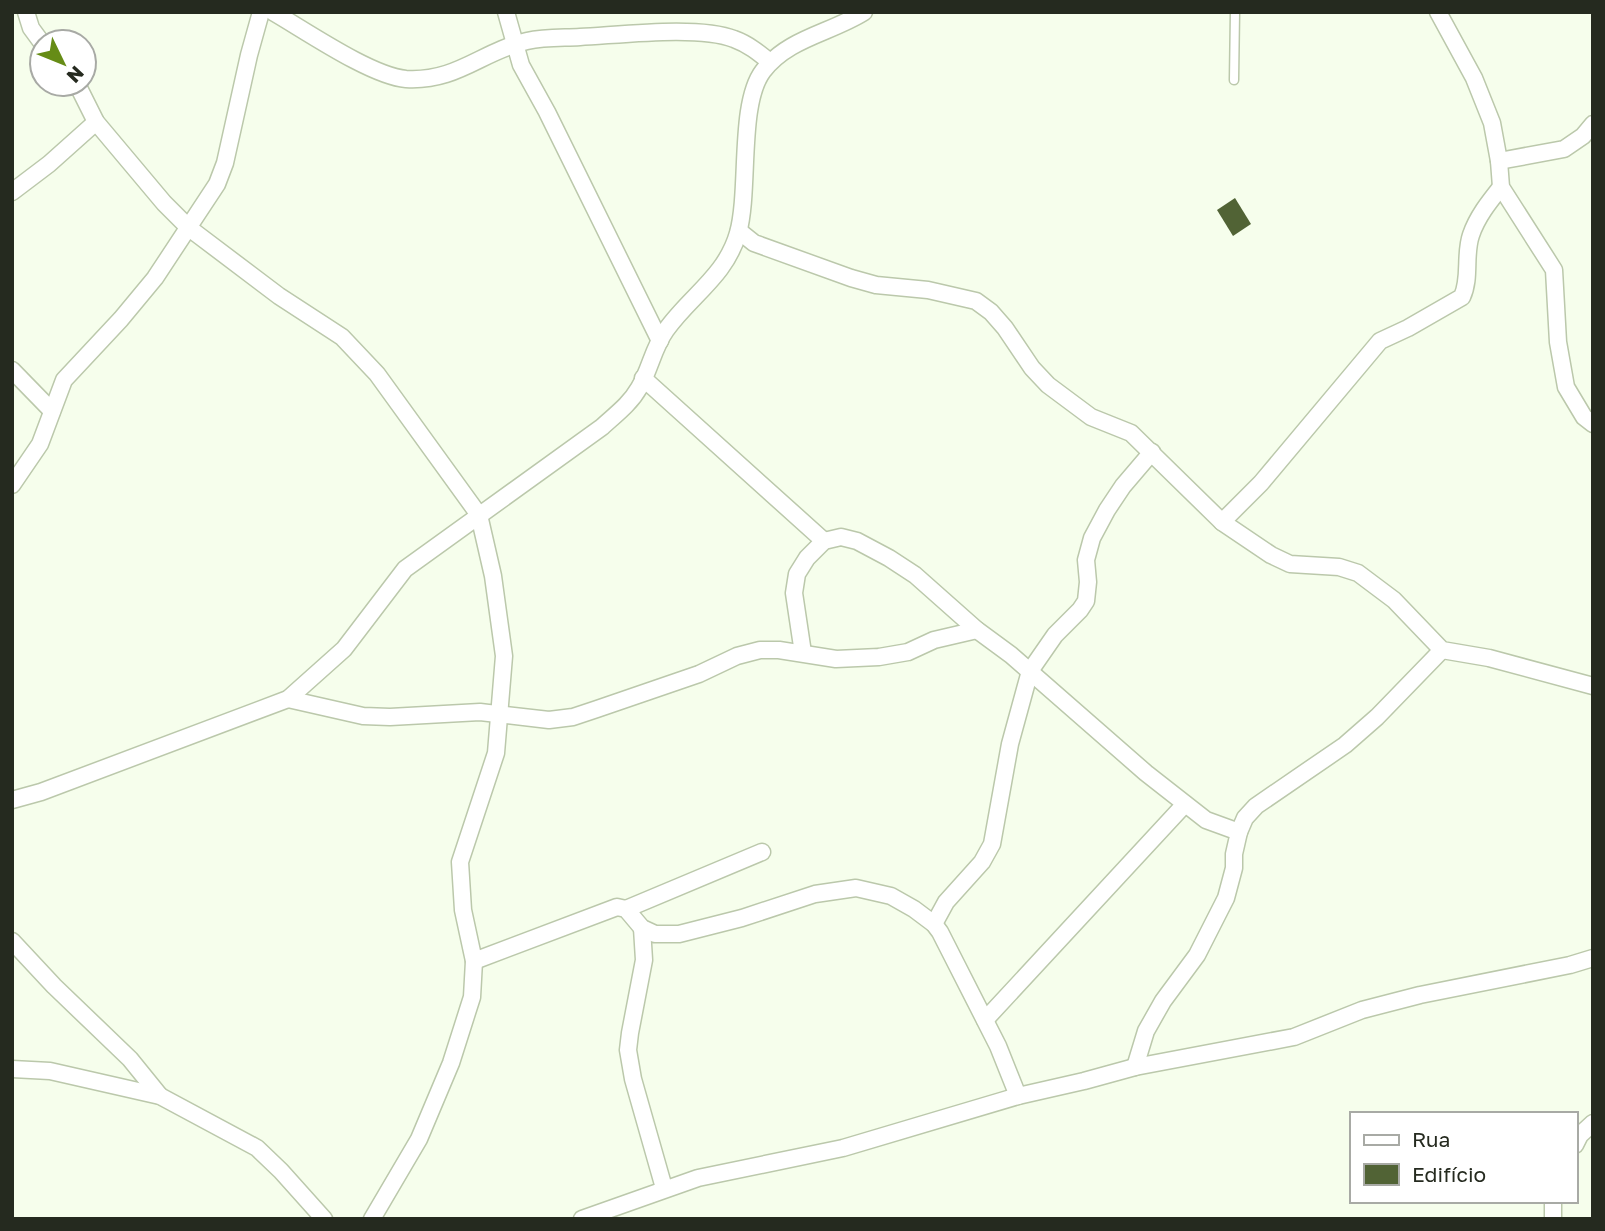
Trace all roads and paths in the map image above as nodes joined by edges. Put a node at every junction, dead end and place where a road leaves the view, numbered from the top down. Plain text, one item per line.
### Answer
1 (261, 12) edge
2 (273, 12) edge
3 (506, 12) edge
4 (863, 12) edge
5 (1235, 12) edge
6 (1438, 12) edge
7 (516, 45) junction
8 (770, 62) junction
9 (1234, 80) dead end
10 (84, 98) edge
11 (96, 122) junction
12 (1593, 124) edge
13 (1499, 161) junction
14 (1501, 187) junction
15 (12, 192) edge
16 (189, 228) junction
17 (738, 231) junction
18 (754, 243) junction
19 (731, 253) junction
20 (660, 341) junction
21 (12, 370) edge
22 (643, 378) junction
23 (52, 411) junction
24 (1593, 424) edge
25 (1152, 452) junction
26 (12, 485) edge
27 (479, 515) junction
28 (1222, 522) junction
29 (824, 541) junction
30 (978, 630) junction
31 (1442, 650) junction
32 (803, 653) junction
33 (1030, 671) junction
34 (1593, 686) edge
35 (288, 699) junction
36 (497, 714) junction
37 (12, 800) edge
38 (1185, 804) junction
39 (1238, 832) junction
40 (762, 852) dead end
41 (626, 909) junction
42 (934, 924) junction
43 (642, 928) junction
44 (12, 941) edge
45 (1593, 958) edge
46 (474, 961) junction
47 (985, 1020) junction
48 (1135, 1066) junction
49 (12, 1069) edge
50 (160, 1096) junction
51 (1018, 1096) junction
52 (1593, 1124) edge
53 (1577, 1141) edge
54 (664, 1188) junction
55 (324, 1219) edge
56 (372, 1219) edge
57 (582, 1219) edge

1 - 16 street
2 - 7 street
3 - 7 street
4 - 8 street
5 - 9 lane
6 - 13 street
7 - 8 street
7 - 20 street
8 - 17 street
10 - 11 street
11 - 15 street
11 - 16 street
12 - 13 street
13 - 14 street
14 - 24 street
14 - 28 street
16 - 23 street
16 - 27 street
17 - 18 street
17 - 19 street
18 - 19 street
18 - 25 street
19 - 20 street
20 - 22 street
21 - 23 street
22 - 27 street
22 - 29 street
23 - 26 street
25 - 28 street
25 - 33 street
27 - 35 street
27 - 36 street
28 - 31 street
29 - 30 street
29 - 32 street
30 - 32 street
30 - 33 street
31 - 34 street
31 - 39 street
32 - 36 street
33 - 38 street
33 - 42 street
35 - 36 street
35 - 37 street
36 - 46 street
38 - 39 street
38 - 47 street
39 - 48 street
40 - 41 street
41 - 43 street
41 - 46 street
42 - 43 street
42 - 47 street
43 - 54 street
44 - 50 street
45 - 48 street
46 - 56 street
47 - 51 street
48 - 51 street
49 - 50 street
50 - 55 street
51 - 54 street
52 - 53 street
54 - 57 street

